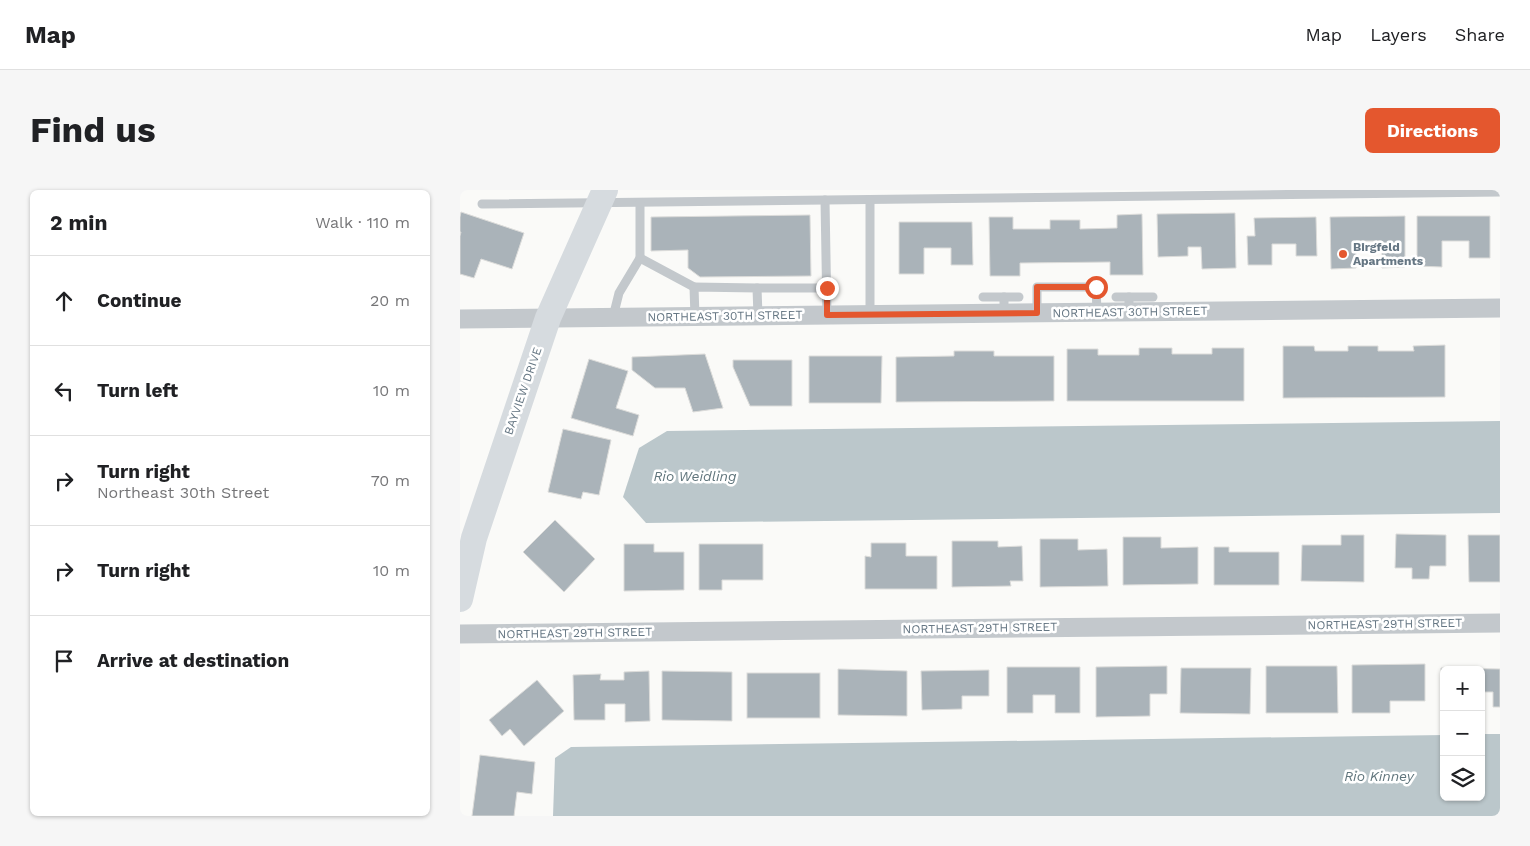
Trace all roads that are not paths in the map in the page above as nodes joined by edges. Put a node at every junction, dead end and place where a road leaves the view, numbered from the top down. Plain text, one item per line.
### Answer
1 (1483, 191) edge
2 (1500, 192) edge
3 (966, 194) edge
4 (1012, 194) edge
5 (602, 197) edge
6 (825, 200) junction
7 (870, 200) junction
8 (640, 203) junction
9 (482, 204) dead end
10 (640, 258) junction
11 (694, 287) junction
12 (757, 288) junction
13 (827, 288) junction
14 (983, 296) dead end
15 (1019, 296) dead end
16 (1116, 297) dead end
17 (1152, 297) dead end
18 (1129, 304) junction
19 (1004, 305) junction
20 (1500, 308) edge
21 (1097, 312) junction
22 (1037, 313) junction
23 (827, 315) junction
24 (870, 315) junction
25 (758, 316) junction
26 (613, 317) junction
27 (695, 317) junction
28 (548, 318) junction
29 (460, 319) edge
30 (467, 538) edge
31 (460, 599) edge
32 (1500, 623) edge
33 (460, 634) edge

1 - 2 lane
1 - 4 lane
3 - 4 lane
3 - 7 lane
5 - 8 lane
5 - 9 lane
5 - 28 street, BAYVIEW DRIVE
6 - 7 lane
6 - 8 lane
6 - 13 lane
7 - 24 lane
8 - 10 lane
10 - 11 lane
10 - 26 lane
11 - 12 lane
11 - 27 lane
12 - 13 lane
12 - 25 lane
13 - 23 lane
14 - 19 lane
15 - 19 lane
16 - 18 lane
17 - 18 lane
18 - 20 street, NORTHEAST 30TH STREET
18 - 21 street, NORTHEAST 30TH STREET
19 - 22 street, NORTHEAST 30TH STREET
19 - 24 street, NORTHEAST 30TH STREET
21 - 22 street, NORTHEAST 30TH STREET
21 - 22 lane
23 - 24 street, NORTHEAST 30TH STREET
23 - 25 street, NORTHEAST 30TH STREET
25 - 27 street, NORTHEAST 30TH STREET
26 - 27 street, NORTHEAST 30TH STREET
26 - 28 street, NORTHEAST 30TH STREET
28 - 29 street, NORTHEAST 30TH STREET
28 - 30 street, BAYVIEW DRIVE
30 - 31 street, BAYVIEW DRIVE
32 - 33 street, NORTHEAST 29TH STREET

